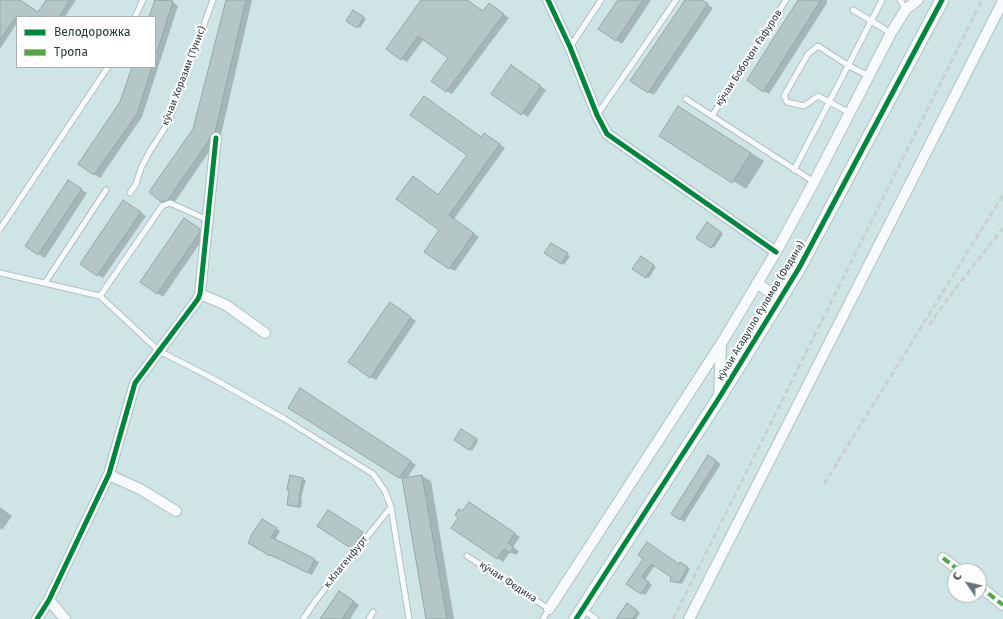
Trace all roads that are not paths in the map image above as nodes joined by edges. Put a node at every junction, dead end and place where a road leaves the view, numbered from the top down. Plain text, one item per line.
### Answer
1 (143, 0) edge
2 (213, 0) edge
3 (548, 0) edge
4 (601, 0) edge
5 (676, 0) edge
6 (786, 0) edge
7 (882, 0) edge
8 (900, 0) edge
9 (918, 0) edge
10 (942, 0) edge
11 (1003, 1) edge
12 (906, 9) junction
13 (853, 10) dead end
14 (135, 16) edge
15 (872, 21) junction
16 (891, 33) junction
17 (570, 47) junction
18 (849, 66) junction
19 (107, 68) edge
20 (869, 76) junction
21 (686, 100) dead end
22 (829, 102) junction
23 (850, 113) junction
24 (598, 115) junction
25 (712, 116) junction
26 (216, 138) dead end
27 (794, 170) junction
28 (814, 182) junction
29 (106, 190) dead end
30 (130, 193) dead end
31 (208, 220) junction
32 (0, 229) edge
33 (776, 252) junction
34 (0, 273) edge
35 (45, 283) junction
36 (757, 283) junction
37 (200, 294) junction
38 (100, 296) junction
39 (780, 300) junction
40 (265, 332) dead end
41 (721, 344) junction
42 (159, 351) junction
43 (720, 398) junction
44 (109, 475) junction
45 (391, 507) junction
46 (176, 511) dead end
47 (467, 556) dead end
48 (943, 558) dead end
49 (950, 563) edge
50 (987, 592) edge
51 (49, 600) junction
52 (1003, 605) edge
53 (549, 609) junction
54 (373, 612) dead end
55 (579, 614) edge
56 (37, 619) edge
57 (65, 619) edge
58 (303, 619) edge
59 (369, 619) edge
60 (409, 619) edge
61 (543, 619) edge
62 (596, 619) edge
63 (689, 619) edge

1 - 14 lane
2 - 30 lane, кӯчаи Хоразми (Тунис)
3 - 17 street, кӯчаи Асадулло Ғуломов (Федина)
4 - 17 lane
5 - 24 lane
6 - 25 lane, кӯчаи Бобоҷон Ғафуров
7 - 15 lane
8 - 12 lane
9 - 12 street
10 - 39 street, кӯчаи Асадулло Ғуломов (Федина)
11 - 63 street
12 - 16 street
13 - 15 lane
15 - 16 lane
15 - 18 lane
16 - 20 street
17 - 24 street, кӯчаи Асадулло Ғуломов (Федина)
18 - 20 lane
18 - 22 lane
18 - 22 lane
19 - 32 lane
20 - 23 street
21 - 25 lane
22 - 23 lane
22 - 27 lane
23 - 28 street
24 - 33 street, кӯчаи Асадулло Ғуломов (Федина)
25 - 27 lane
26 - 31 street
27 - 28 lane
28 - 33 street
29 - 35 lane
31 - 37 street
31 - 38 lane
33 - 36 street
34 - 35 lane
35 - 38 lane
36 - 39 street
36 - 41 street
37 - 40 street
37 - 42 street
38 - 42 lane
39 - 43 street, кӯчаи Асадулло Ғуломов (Федина)
41 - 43 street
41 - 53 street
42 - 44 street
42 - 45 lane
43 - 55 street, кӯчаи Асадулло Ғуломов (Федина)
44 - 46 street
44 - 51 street
45 - 58 lane, к.Клагенфурт
45 - 60 lane
47 - 53 lane, кӯчаи Федина
48 - 49 street
50 - 52 street
51 - 56 street
51 - 57 street
53 - 61 lane
54 - 59 lane
55 - 62 lane

